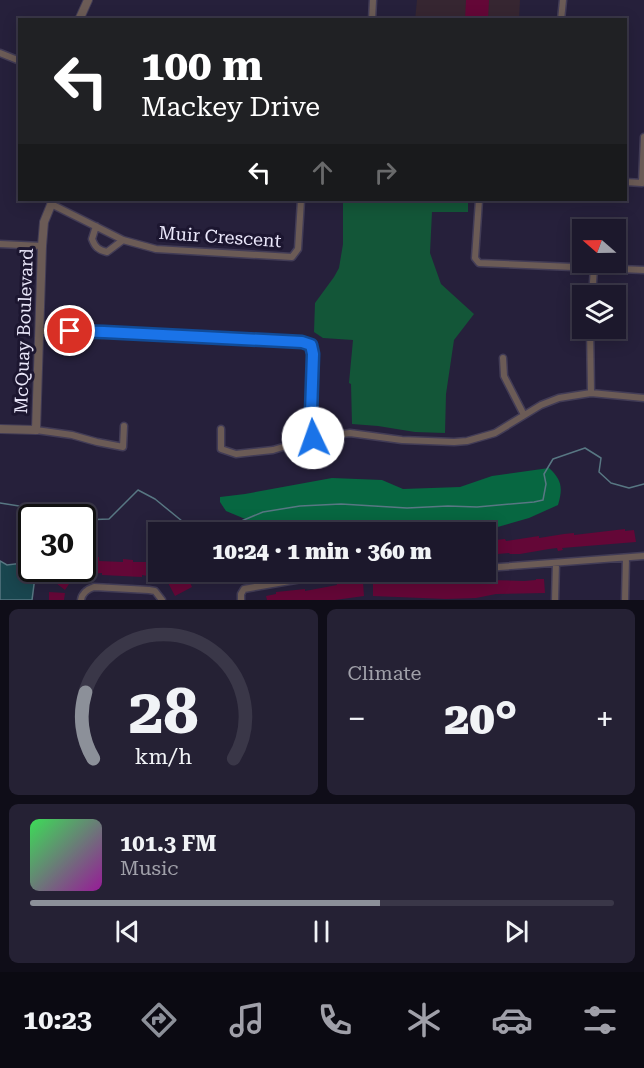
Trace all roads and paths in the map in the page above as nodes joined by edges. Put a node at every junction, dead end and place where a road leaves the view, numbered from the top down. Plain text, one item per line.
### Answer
1 (88, 0) edge
2 (373, 0) edge
3 (563, 0) edge
4 (80, 18) edge
5 (372, 18) edge
6 (561, 18) edge
7 (0, 53) edge
8 (18, 60) edge
9 (644, 137) edge
10 (627, 182) edge
11 (301, 201) edge
12 (479, 201) edge
13 (52, 202) edge
14 (96, 226) junction
15 (123, 240) junction
16 (0, 244) edge
17 (42, 246) junction
18 (572, 267) edge
19 (626, 269) edge
20 (644, 270) edge
21 (39, 330) junction
22 (590, 339) edge
23 (503, 358) dead end
24 (591, 393) junction
25 (644, 398) edge
26 (524, 415) junction
27 (124, 426) dead end
28 (0, 429) edge
29 (221, 429) dead end
30 (36, 430) junction
31 (313, 438) junction
32 (644, 556) edge
33 (626, 558) junction
34 (556, 563) junction
35 (496, 567) edge
36 (284, 582) edge
37 (81, 600) edge
38 (162, 600) edge
39 (241, 600) edge
40 (555, 600) edge
41 (625, 600) edge

1 - 4 street
2 - 5 street
3 - 6 street
7 - 8 street
9 - 10 street
11 - 15 street, Muir Crescent
12 - 18 street
13 - 14 street, Muir Crescent
13 - 17 street, McQuay Boulevard
14 - 15 street, Muir Crescent
14 - 15 street
16 - 17 street
17 - 21 street, McQuay Boulevard
19 - 20 street
21 - 30 street, McQuay Boulevard
21 - 31 street
22 - 24 street
23 - 26 street
24 - 25 street
24 - 26 street
26 - 31 street
27 - 30 street
28 - 30 street, McQuay Boulevard
29 - 31 street
32 - 33 street
33 - 34 street
33 - 41 street
34 - 35 street
34 - 40 street
36 - 39 street
37 - 38 street

